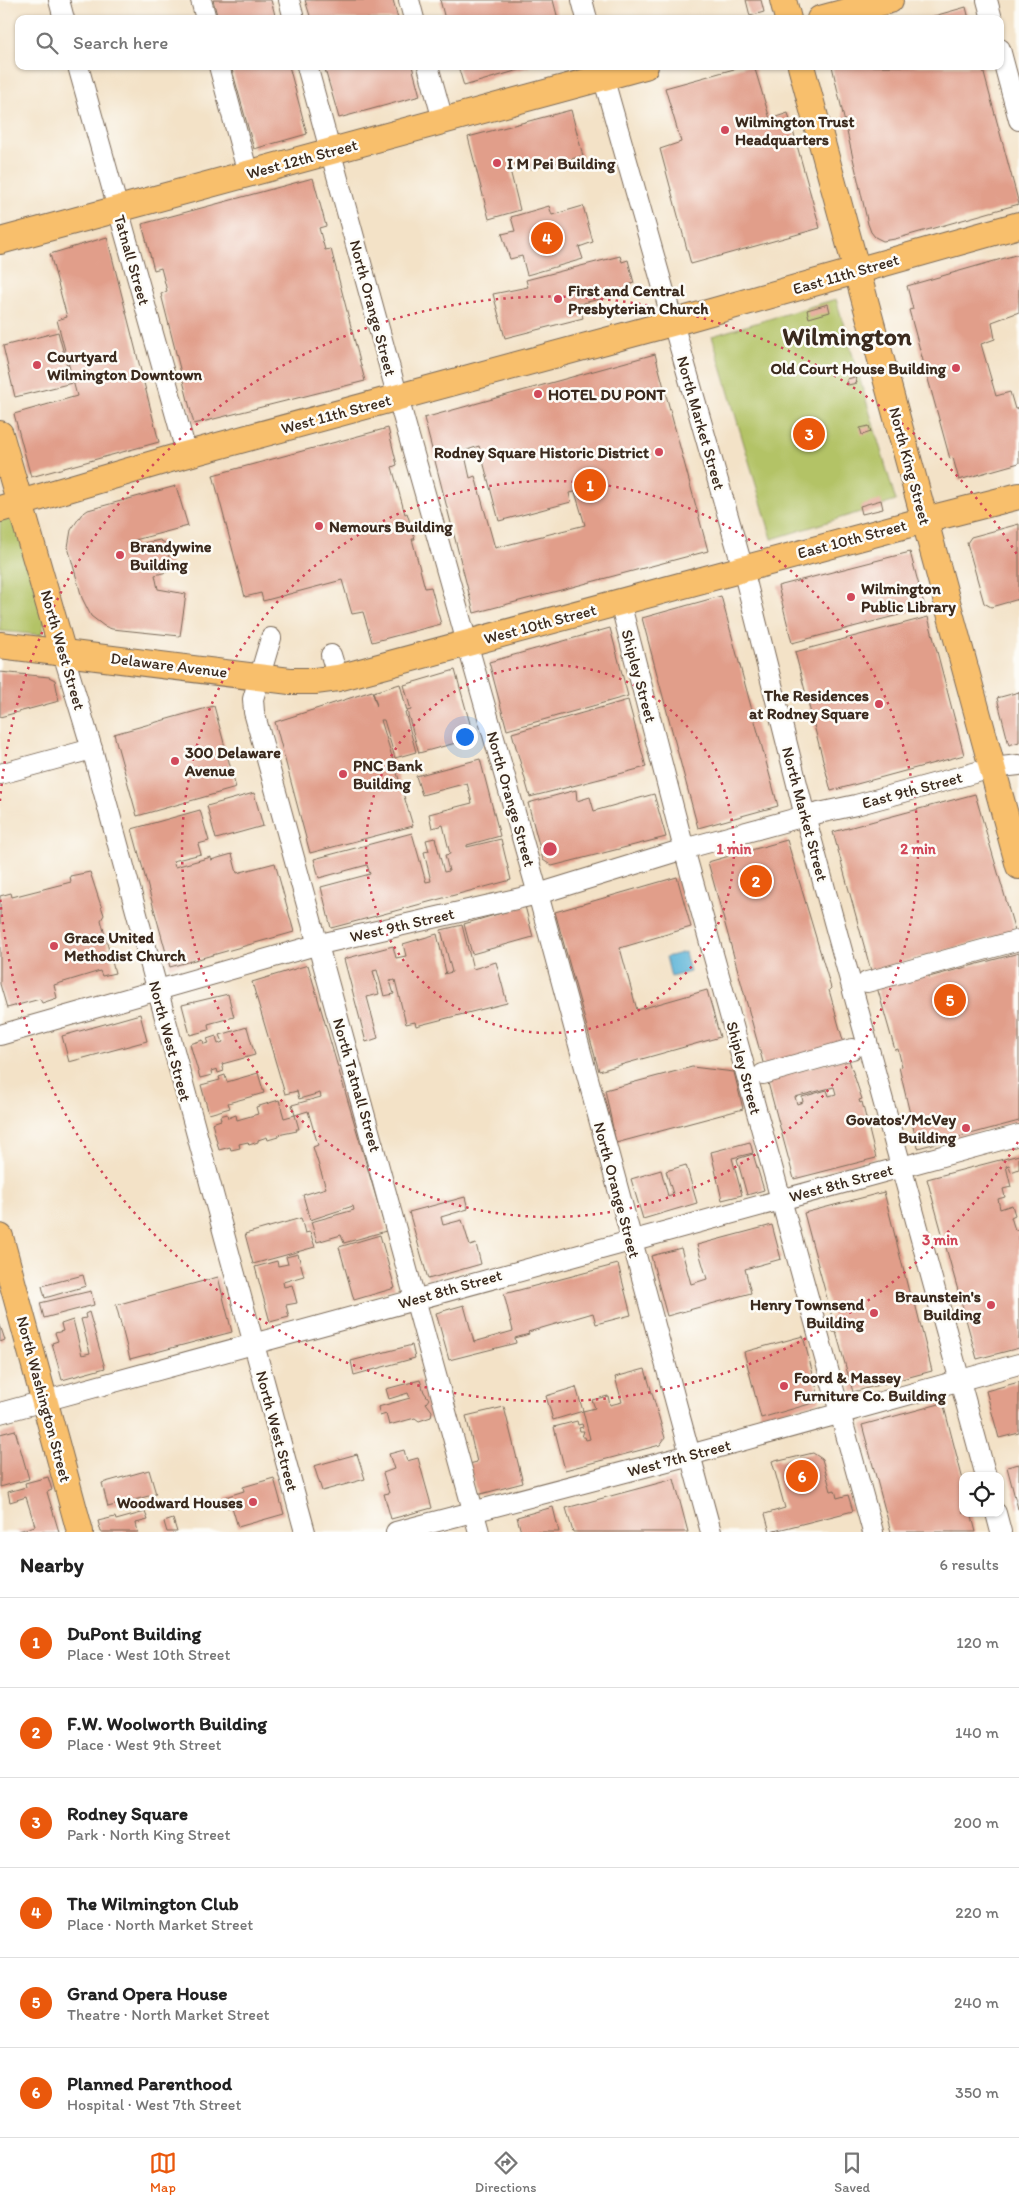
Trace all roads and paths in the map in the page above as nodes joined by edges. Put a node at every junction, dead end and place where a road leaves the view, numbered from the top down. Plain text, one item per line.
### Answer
1 (59, 0) edge
2 (201, 0) edge
3 (289, 0) edge
4 (408, 0) edge
5 (582, 0) edge
6 (783, 0) edge
7 (890, 0) edge
8 (987, 0) edge
9 (63, 15) edge
10 (205, 15) edge
11 (293, 15) edge
12 (413, 15) edge
13 (586, 15) edge
14 (787, 15) edge
15 (835, 15) edge
16 (991, 15) edge
17 (1004, 64) edge
18 (79, 70) edge
19 (220, 70) edge
20 (308, 70) edge
21 (429, 70) edge
22 (616, 70) edge
23 (802, 70) edge
24 (602, 72) edge
25 (443, 120) junction
26 (1019, 120) edge
27 (331, 152) junction
28 (248, 174) junction
29 (118, 209) junction
30 (1019, 225) edge
31 (0, 241) edge
32 (857, 271) junction
33 (672, 323) junction
34 (398, 398) junction
35 (0, 434) edge
36 (187, 455) junction
37 (1019, 496) edge
38 (10, 506) edge
39 (924, 520) junction
40 (743, 569) junction
41 (620, 602) junction
42 (271, 638) dead end
43 (468, 644) junction
44 (0, 645) edge
45 (63, 652) junction
46 (334, 667) joint
47 (259, 676) junction
48 (92, 749) junction
49 (1019, 764) edge
50 (992, 768) junction
51 (0, 774) edge
52 (805, 816) junction
53 (684, 850) junction
54 (1019, 866) edge
55 (538, 894) junction
56 (1019, 940) edge
57 (316, 945) junction
58 (867, 982) dead end
59 (156, 992) junction
60 (0, 1034) edge
61 (852, 1049) dead end
62 (763, 1074) dead end
63 (1019, 1136) edge
64 (901, 1167) junction
65 (780, 1199) junction
66 (0, 1237) edge
67 (630, 1239) junction
68 (415, 1299) junction
69 (253, 1344) junction
70 (1019, 1364) edge
71 (960, 1380) junction
72 (45, 1400) junction
73 (0, 1413) edge
74 (840, 1414) junction
75 (690, 1455) junction
76 (985, 1472) edge
77 (997, 1517) edge
78 (476, 1523) edge
79 (80, 1532) edge
80 (304, 1532) edge
81 (396, 1532) edge
82 (710, 1532) edge
83 (873, 1532) edge
84 (1001, 1532) edge

1 - 9 street
2 - 10 street
3 - 11 street
4 - 12 street
5 - 13 street
6 - 14 main road
7 - 15 main road
8 - 16 street
17 - 26 street
18 - 29 street, Tatnall Street
19 - 28 street
20 - 27 street, North Orange Street
21 - 25 street
22 - 24 main road, West 12th Street
23 - 32 main road, North King Street
24 - 25 main road, West 12th Street
24 - 33 street, North Market Street
25 - 27 main road, West 12th Street
27 - 28 main road, West 12th Street
27 - 34 street, North Orange Street
28 - 29 main road, West 12th Street
29 - 31 main road, West 12th Street
29 - 36 street, Tatnall Street
30 - 32 main road, East 11th Street
32 - 33 main road, East 11th Street
32 - 39 main road, North King Street
33 - 34 main road, West 11th Street
33 - 40 street, North Market Street
34 - 36 main road, West 11th Street
34 - 43 street, North Orange Street
35 - 38 main road, North West Street
36 - 38 main road, West 11th Street
37 - 39 main road, East 10th Street
38 - 45 main road, North West Street
39 - 40 main road, East 10th Street
39 - 50 main road, North King Street
40 - 41 main road, West 10th Street
40 - 52 street, North Market Street
41 - 43 main road, West 10th Street
41 - 53 street, Shipley Street
42 - 47 street, North Tatnall Street
43 - 46 main road, West 10th Street
43 - 55 street, North Orange Street
44 - 45 main road, Delaware Avenue
45 - 47 main road, Delaware Avenue
45 - 48 street, North West Street
46 - 47 main road, Delaware Avenue
47 - 57 street, North Tatnall Street
48 - 51 street
48 - 59 street, North West Street
49 - 50 street, East 9th Street
50 - 52 street, East 9th Street
50 - 54 main road, North King Street
52 - 53 street, West 9th Street
52 - 64 street, North Market Street
53 - 55 street, West 9th Street
53 - 65 street, Shipley Street
55 - 57 street, West 9th Street
55 - 67 street, North Orange Street
56 - 58 street
57 - 59 street, West 9th Street
57 - 68 street, North Tatnall Street
59 - 60 street, West 9th Street
59 - 69 street, North West Street
61 - 62 street
63 - 64 street, West 8th Street
64 - 65 street, West 8th Street
64 - 71 street, North Market Street
65 - 67 street, West 8th Street
65 - 74 street, Shipley Street
66 - 72 main road, North Washington Street
67 - 68 street, West 8th Street
67 - 75 street, North Orange Street
68 - 69 street, West 8th Street
68 - 78 street, North Tatnall Street
69 - 72 street, West 8th Street
69 - 80 street, North West Street
70 - 71 street, West 7th Street
71 - 74 street, West 7th Street
71 - 76 street, North Market Street
72 - 73 street, West 8th Street
72 - 79 main road, North Washington Street
74 - 75 street, West 7th Street
74 - 83 street, Shipley Street
75 - 78 street, West 7th Street
75 - 82 street, North Orange Street
77 - 84 street
78 - 81 street, West 7th Street

